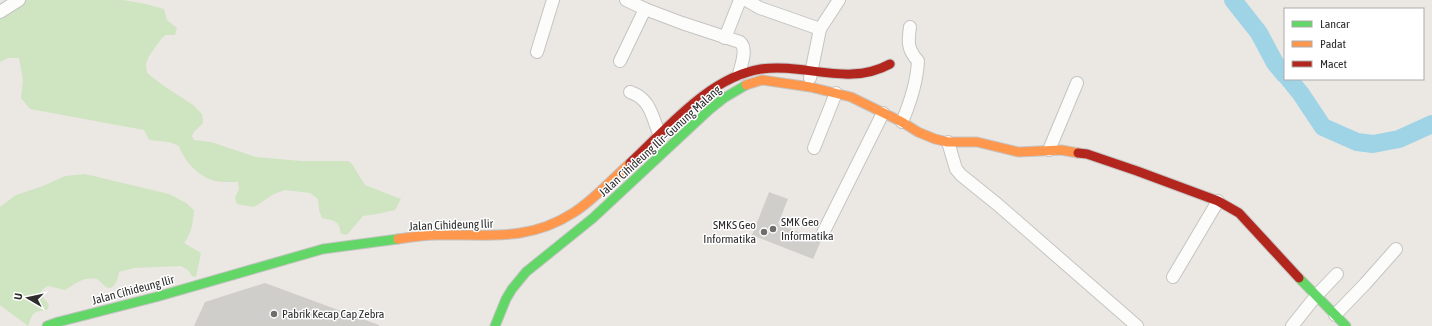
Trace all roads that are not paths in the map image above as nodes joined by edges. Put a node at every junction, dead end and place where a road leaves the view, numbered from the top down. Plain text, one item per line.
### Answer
1 (19, 0) edge
2 (553, 0) edge
3 (626, 0) edge
4 (740, 0) edge
5 (746, 0) edge
6 (839, 0) edge
7 (645, 9) junction
8 (0, 12) edge
9 (910, 27) dead end
10 (820, 29) junction
11 (724, 38) junction
12 (537, 52) dead end
13 (620, 61) dead end
14 (890, 64) dead end
15 (739, 74) junction
16 (811, 78) junction
17 (1077, 83) dead end
18 (630, 92) dead end
19 (836, 93) junction
20 (883, 113) junction
21 (902, 122) junction
22 (660, 136) junction
23 (949, 147) junction
24 (814, 148) dead end
25 (1049, 150) junction
26 (1218, 201) junction
27 (552, 225) junction
28 (823, 233) dead end
29 (564, 241) junction
30 (1396, 249) dead end
31 (1337, 274) dead end
32 (1173, 277) dead end
33 (1316, 296) junction
34 (1335, 315) junction
35 (47, 326) edge
36 (495, 326) edge
37 (1137, 326) edge
38 (1292, 326) edge
39 (1346, 326) edge

1 - 8 street
2 - 12 street
3 - 7 street
4 - 11 street
5 - 10 street
6 - 10 street
7 - 11 street
7 - 13 street
9 - 21 street
10 - 16 street
11 - 15 street
14 - 16 main road
15 - 16 main road, Jalan Cihideung Ilir
15 - 22 main road, Jalan Cihideung Ilir
16 - 19 main road, Jalan Cihideung Ilir–Gunung Malang
16 - 29 main road, Jalan Cihideung Ilir–Gunung Malang
17 - 25 street
18 - 22 street
19 - 20 main road, Jalan Cihideung Ilir–Gunung Malang
19 - 24 street
20 - 21 main road, Jalan Cihideung Ilir–Gunung Malang
20 - 28 street
21 - 23 main road, Jalan Cihideung Ilir–Gunung Malang
22 - 27 main road, Jalan Cihideung Ilir
23 - 25 main road, Jalan Cihideung Ilir–Gunung Malang
23 - 37 street
25 - 26 main road, Jalan Cihideung Ilir–Gunung Malang
26 - 32 street
26 - 33 main road, Jalan Cihideung Ilir–Gunung Malang
27 - 29 street
27 - 35 main road, Jalan Cihideung Ilir
29 - 36 main road, Jalan Cihideung Ilir–Gunung Malang
30 - 34 street
31 - 33 street
33 - 34 main road, Jalan Cihideung Ilir–Gunung Malang
33 - 38 street
34 - 39 main road, Jalan Cihideung Ilir–Gunung Malang

